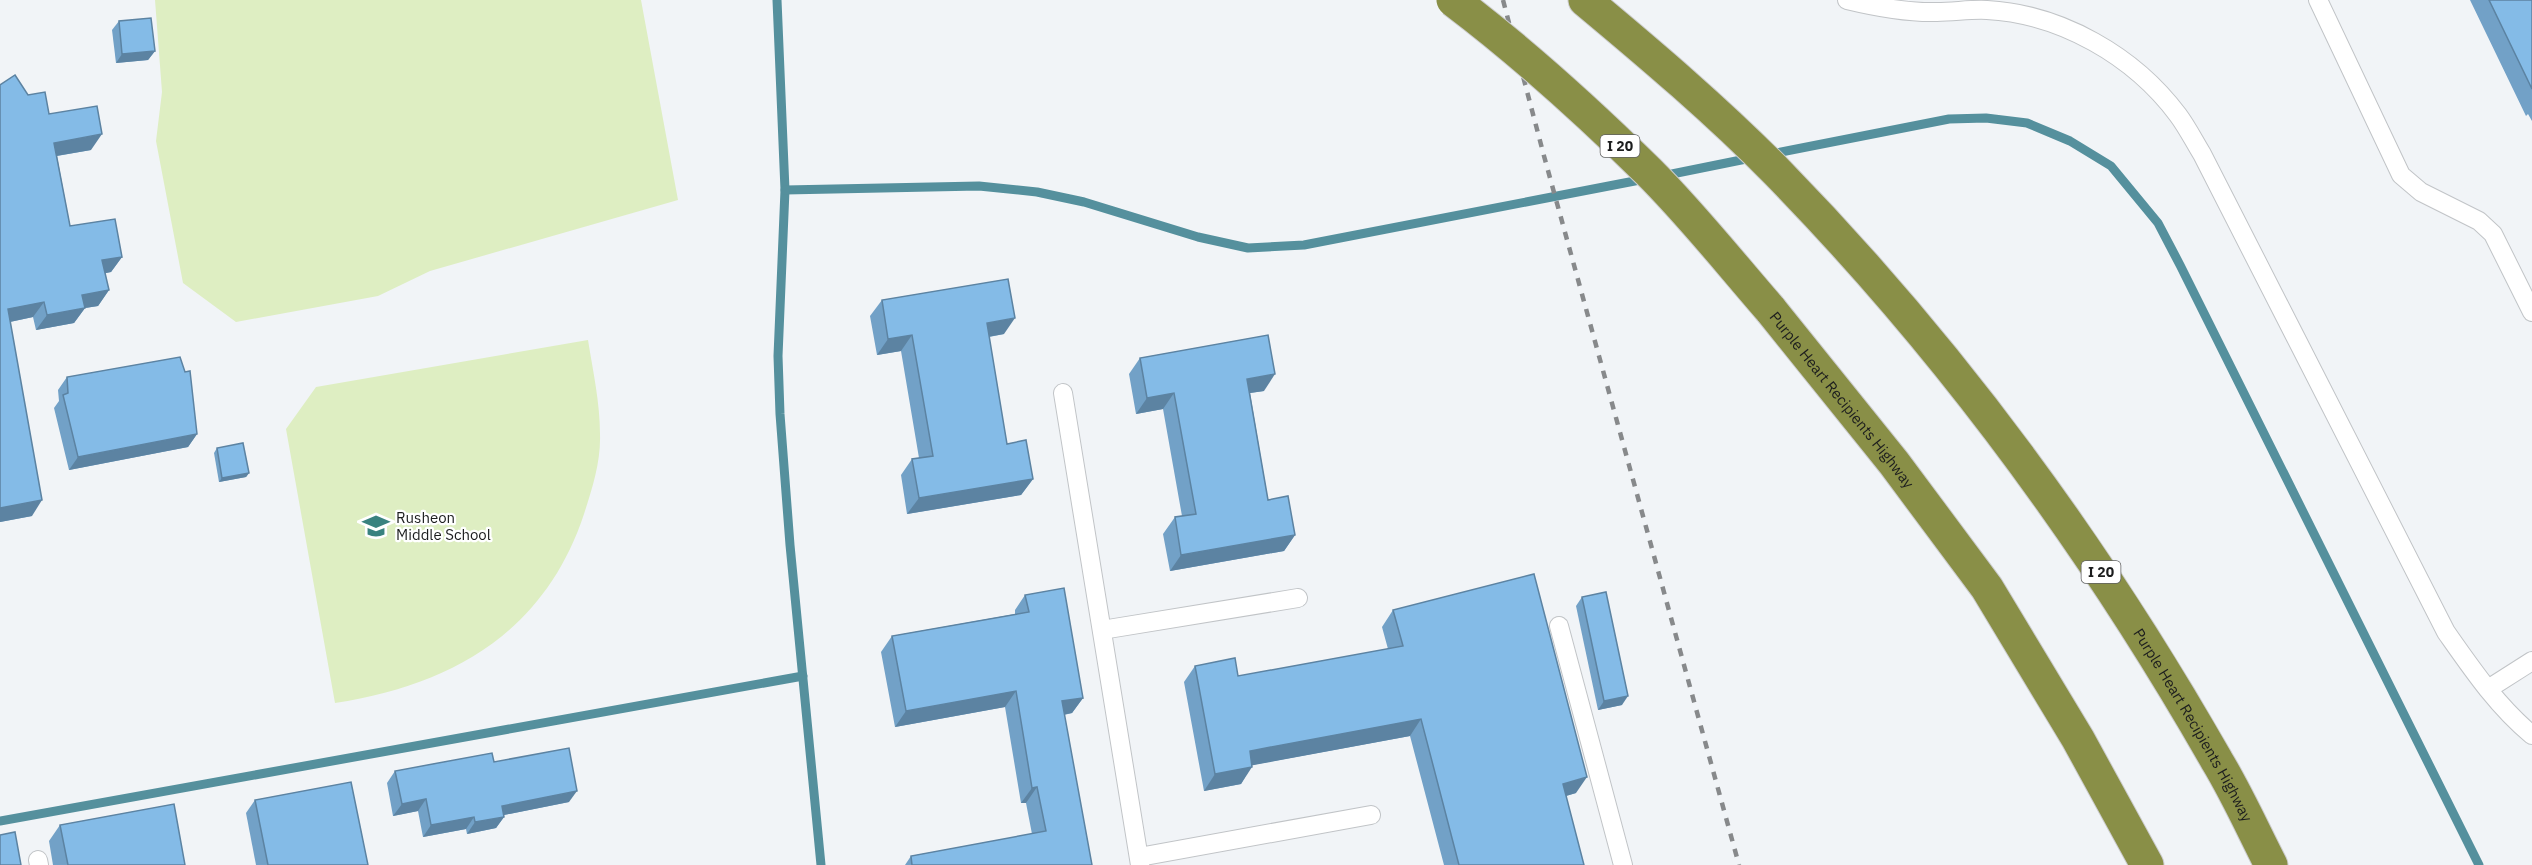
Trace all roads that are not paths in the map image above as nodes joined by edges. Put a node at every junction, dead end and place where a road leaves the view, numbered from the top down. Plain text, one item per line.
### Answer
1 (1453, 0) edge
2 (1585, 0) edge
3 (1847, 0) edge
4 (2318, 0) edge
5 (2532, 312) edge
6 (1064, 393) dead end
7 (1298, 598) dead end
8 (1559, 626) dead end
9 (1102, 630) junction
10 (2532, 661) edge
11 (2487, 689) junction
12 (2532, 735) edge
13 (2219, 763) junction
14 (1371, 815) dead end
15 (1139, 861) edge
16 (1623, 865) edge
17 (2147, 865) edge
18 (2271, 865) edge
19 (2289, 865) edge

1 - 17 highway, Purple Heart Recipients Highway / I 20, bridge
2 - 13 highway, Purple Heart Recipients Highway / I 20
3 - 11 lane
4 - 5 lane
6 - 9 lane
7 - 9 lane
8 - 16 lane
9 - 15 lane
10 - 11 lane
11 - 12 lane
13 - 18 highway, Purple Heart Recipients Highway / I 20
13 - 19 highway
14 - 15 lane

